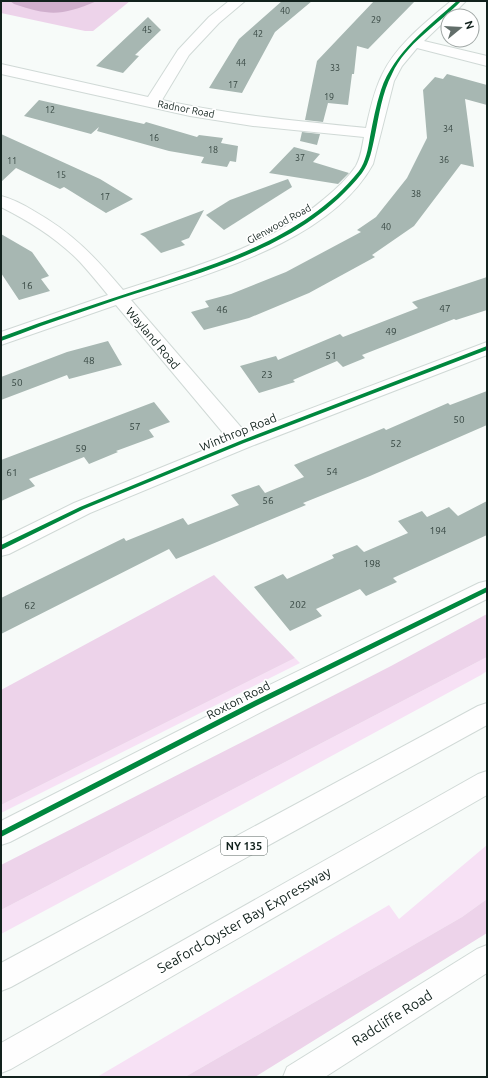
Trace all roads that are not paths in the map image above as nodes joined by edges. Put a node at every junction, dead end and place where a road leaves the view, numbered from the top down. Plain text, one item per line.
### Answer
1 (238, 1) edge
2 (458, 1) edge
3 (414, 43) junction
4 (487, 61) edge
5 (1, 69) edge
6 (153, 102) junction
7 (373, 133) junction
8 (1, 201) edge
9 (119, 298) junction
10 (1, 339) edge
11 (487, 348) edge
12 (242, 442) junction
13 (1, 548) edge
14 (487, 589) edge
15 (487, 713) edge
16 (487, 782) edge
17 (1, 834) edge
18 (487, 958) edge
19 (1, 978) edge
20 (80, 1013) junction
21 (1, 1058) edge
22 (1, 1066) edge
23 (298, 1077) edge

1 - 6 main road
2 - 3 main road, Glenwood Road
3 - 4 main road
3 - 7 main road, Glenwood Road
5 - 6 main road, Radnor Road
6 - 7 main road, Radnor Road
7 - 9 main road, Glenwood Road
8 - 9 main road, Wayland Road
9 - 10 main road, Glenwood Road
9 - 12 main road, Wayland Road
11 - 12 main road, Winthrop Road
12 - 13 main road, Winthrop Road
14 - 17 main road, Roxton Road
15 - 19 main road, NY 135
16 - 20 main road, Seaford-Oyster Bay Expressway
18 - 23 main road, Radcliffe Road
20 - 21 main road, Seaford-Oyster Bay Expressway
20 - 22 main road

